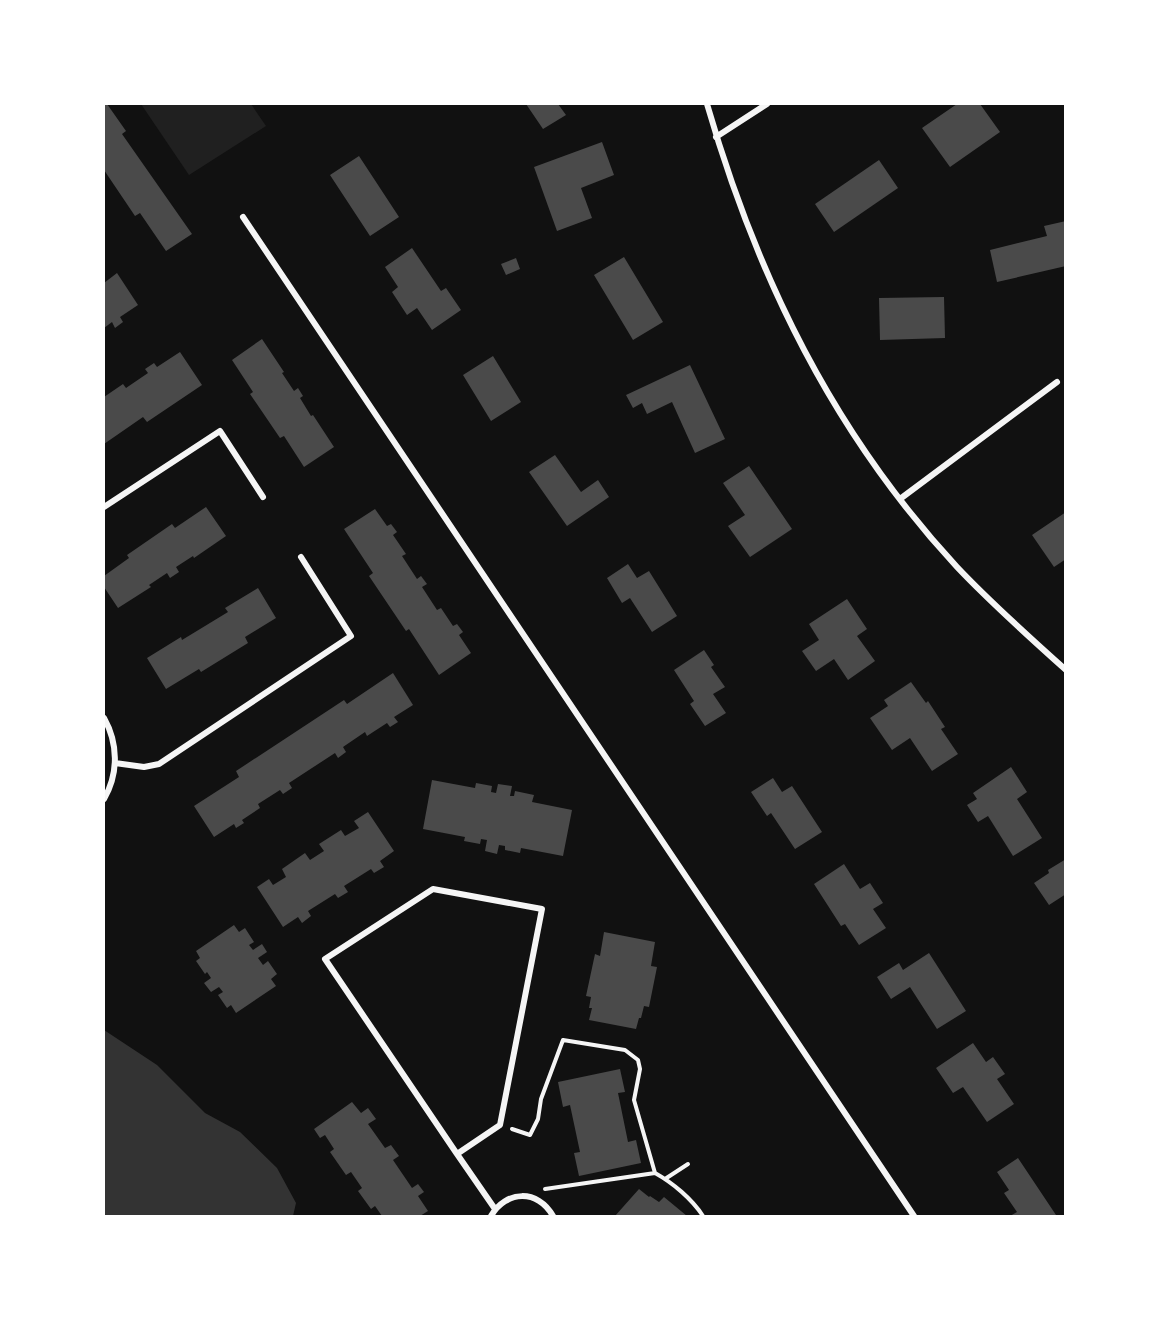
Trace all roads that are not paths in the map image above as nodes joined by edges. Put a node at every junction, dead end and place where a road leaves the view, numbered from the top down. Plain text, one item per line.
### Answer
1 (706, 104) edge
2 (767, 104) edge
3 (716, 137) junction
4 (243, 217) dead end
5 (1057, 382) dead end
6 (263, 497) dead end
7 (900, 499) junction
8 (104, 507) edge
9 (301, 557) dead end
10 (1065, 670) edge
11 (104, 718) edge
12 (115, 763) junction
13 (104, 799) edge
14 (457, 1154) junction
15 (495, 1209) junction
16 (491, 1216) edge
17 (553, 1216) edge
18 (914, 1216) edge

1 - 3 street
2 - 3 street
3 - 7 street
4 - 18 street
5 - 7 street
6 - 8 street
7 - 10 street
9 - 12 street
11 - 12 street
12 - 13 street
14 - 14 street
14 - 15 street
15 - 16 street
15 - 17 street

